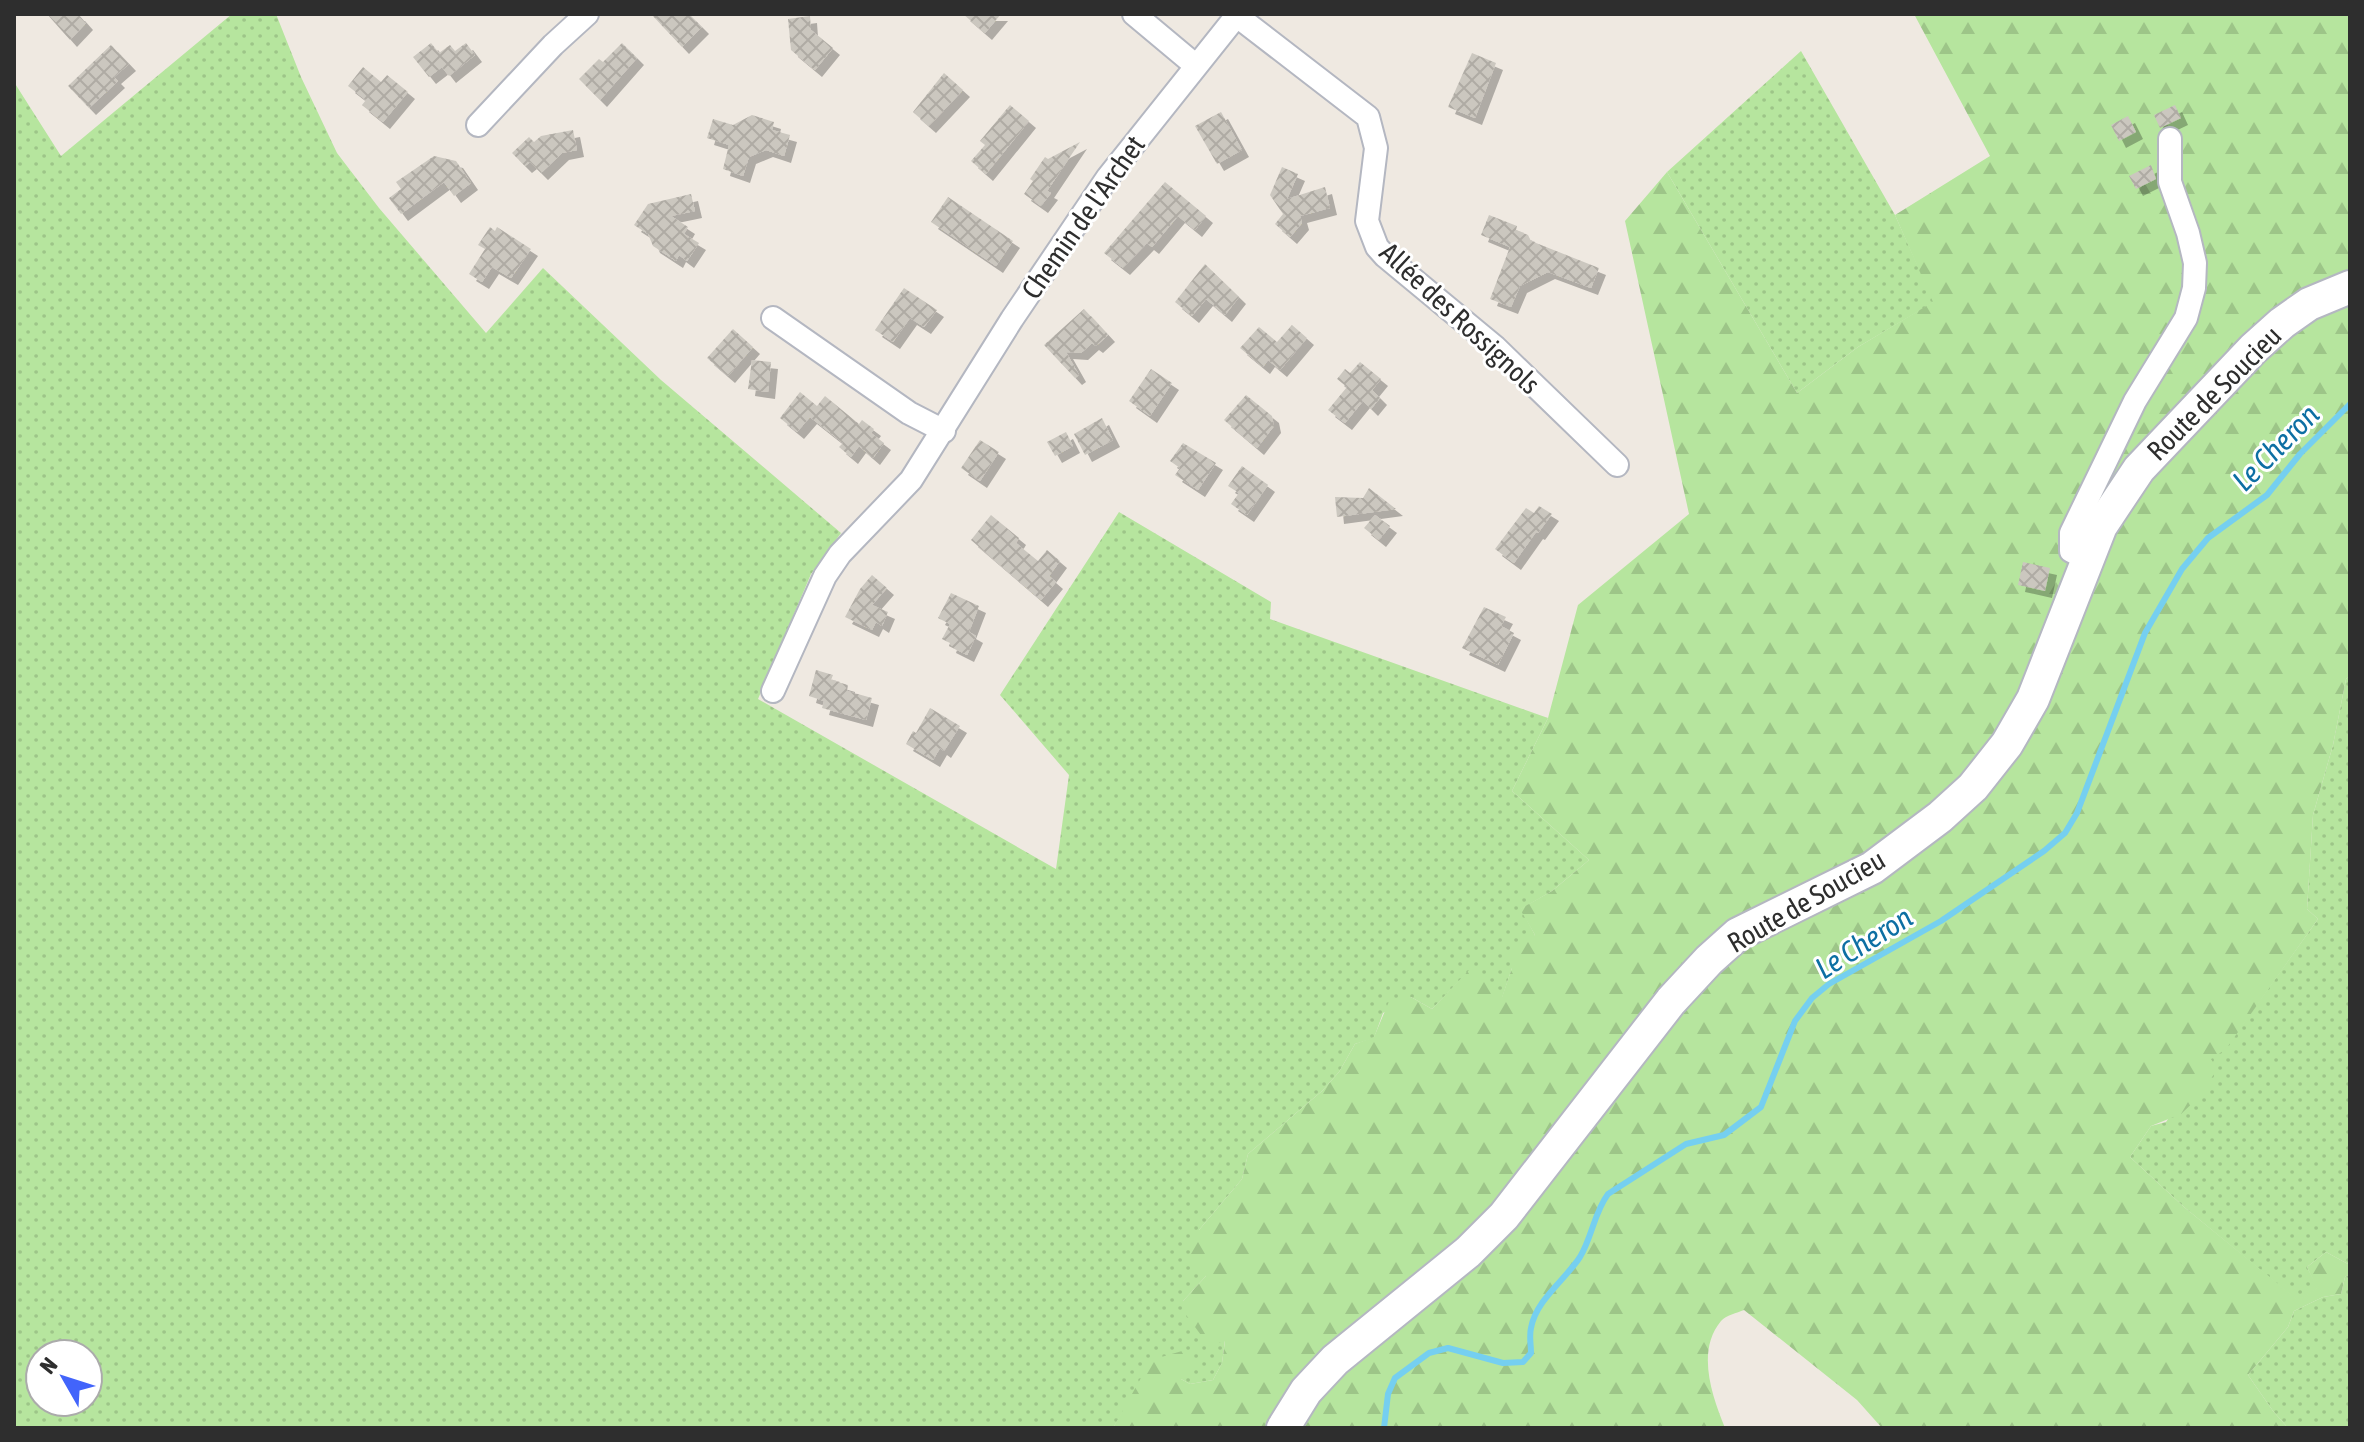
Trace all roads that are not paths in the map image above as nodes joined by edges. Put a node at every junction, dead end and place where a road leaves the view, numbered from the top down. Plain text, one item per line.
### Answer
1 (587, 14) edge
2 (1134, 14) edge
3 (1238, 15) edge
4 (1195, 65) junction
5 (478, 125) dead end
6 (2170, 139) dead end
7 (2350, 287) edge
8 (773, 318) dead end
9 (944, 431) junction
10 (1617, 465) dead end
11 (2087, 559) junction
12 (773, 691) dead end
13 (1283, 1428) edge

1 - 5 street
2 - 4 street
3 - 4 street, Chemin de l'Archet
3 - 10 street, Allée des Rossignols
4 - 9 street, Chemin de l'Archet
6 - 11 street
7 - 11 street, Route de Soucieu
8 - 9 street
9 - 12 street, Chemin de l'Archet
11 - 13 street, Route de Soucieu

